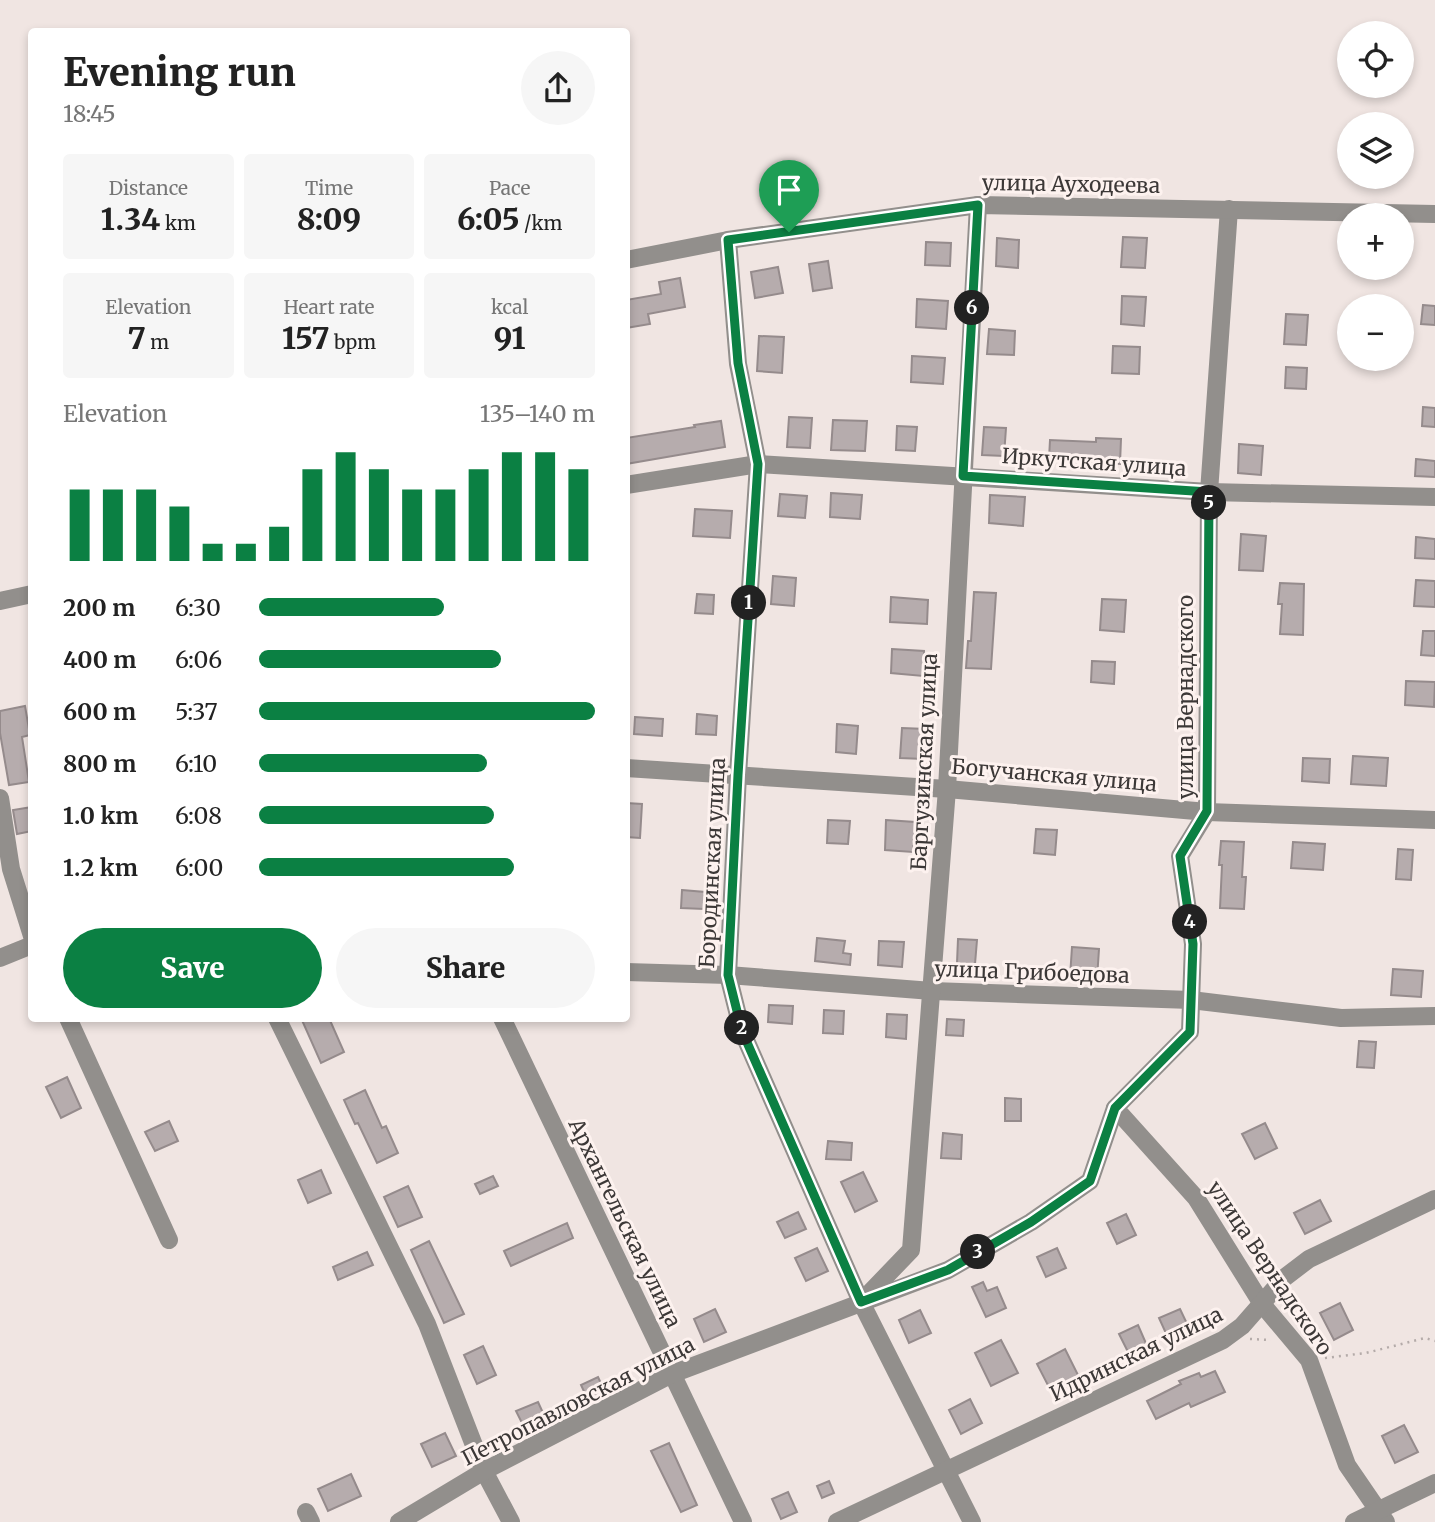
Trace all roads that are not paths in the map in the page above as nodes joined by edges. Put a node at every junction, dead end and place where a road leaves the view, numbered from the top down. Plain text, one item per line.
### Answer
1 (978, 205) junction
2 (1229, 209) junction
3 (1435, 214) edge
4 (728, 240) junction
5 (630, 259) edge
6 (758, 464) junction
7 (963, 476) junction
8 (630, 484) edge
9 (1209, 492) junction
10 (1435, 498) edge
11 (28, 595) edge
12 (0, 601) edge
13 (630, 768) edge
14 (738, 775) junction
15 (947, 789) junction
16 (0, 798) edge
17 (1207, 811) junction
18 (1435, 820) edge
19 (28, 923) edge
20 (28, 947) edge
21 (0, 958) edge
22 (630, 972) edge
23 (728, 975) junction
24 (932, 991) junction
25 (1191, 1000) junction
26 (1435, 1016) edge
27 (70, 1022) edge
28 (279, 1022) edge
29 (504, 1022) edge
30 (1115, 1108) junction
31 (1435, 1199) edge
32 (169, 1240) dead end
33 (861, 1302) junction
34 (1262, 1304) junction
35 (672, 1374) junction
36 (947, 1470) junction
37 (484, 1471) junction
38 (1435, 1483) edge
39 (1382, 1516) edge
40 (399, 1522) edge
41 (511, 1522) edge
42 (743, 1522) edge
43 (837, 1522) edge
44 (972, 1522) edge
45 (1354, 1522) edge

1 - 2 street, улица Ауходеева
1 - 4 street, улица Ауходеева
1 - 7 street, Баргузинская улица
2 - 3 street, улица Ауходеева
2 - 9 street, улица Вернадского
4 - 5 street, улица Ауходеева
4 - 6 street, Бородинская улица
6 - 7 street, Иркутская улица
6 - 8 street, Иркутская улица
6 - 14 street, Бородинская улица
7 - 9 street, Иркутская улица
7 - 15 street, Баргузинская улица
9 - 10 street, Иркутская улица
9 - 17 street, улица Вернадского
11 - 12 street
13 - 14 street, Богучанская улица
14 - 15 street, Богучанская улица
14 - 23 street, Бородинская улица
15 - 17 street, Богучанская улица
15 - 24 street, Баргузинская улица
16 - 19 street
17 - 18 street, Богучанская улица
17 - 25 street, улица Вернадского
20 - 21 street
22 - 23 street, улица Грибоедова
23 - 24 street, улица Грибоедова
23 - 33 street, Бородинская улица
24 - 25 street, улица Грибоедова
24 - 33 street, Баргузинская улица
25 - 26 street, улица Грибоедова
25 - 30 street, улица Вернадского
27 - 32 street
28 - 37 street
29 - 35 street, Архангельская улица
30 - 33 street, Петропавловская улица
30 - 34 street, улица Вернадского
31 - 34 street, Идринская улица
33 - 35 street, Петропавловская улица
33 - 36 street, Бородинская улица
34 - 36 street, Идринская улица
34 - 39 street, улица Вернадского
35 - 37 street, Петропавловская улица
35 - 42 street, Архангельская улица
36 - 43 street, Идринская улица
36 - 44 street, Бородинская улица
37 - 40 street, Петропавловская улица
37 - 41 street
38 - 39 street
39 - 45 street

